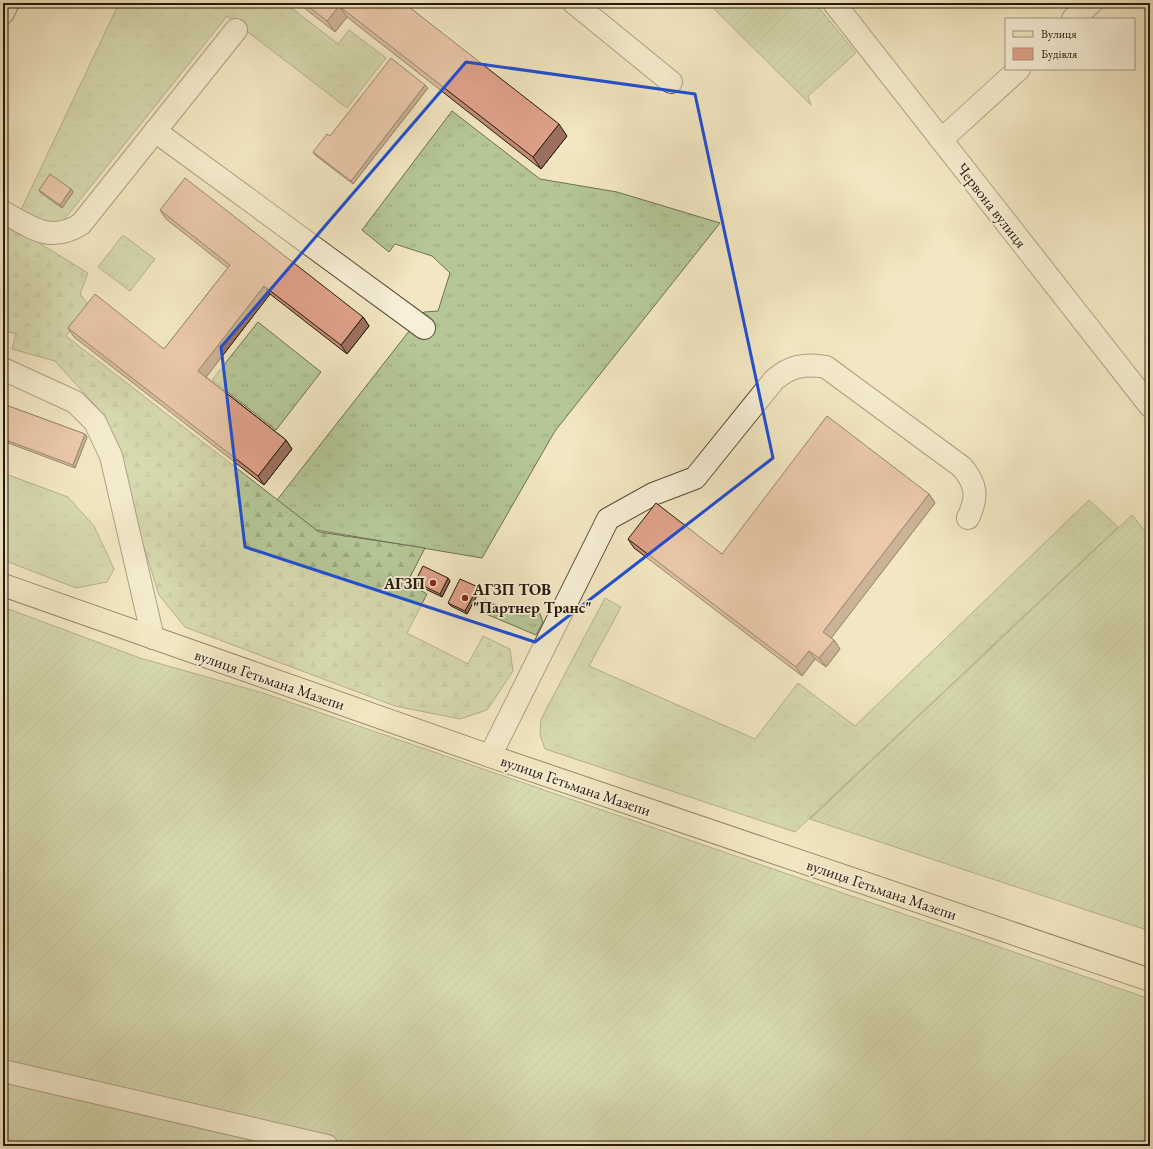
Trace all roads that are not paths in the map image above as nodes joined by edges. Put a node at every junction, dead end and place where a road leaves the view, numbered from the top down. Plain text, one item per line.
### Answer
1 (8, 3) edge
2 (574, 3) edge
3 (834, 3) edge
4 (1091, 3) edge
5 (3, 13) edge
6 (1074, 18) edge
7 (236, 30) dead end
8 (1018, 70) edge
9 (671, 82) dead end
10 (155, 132) junction
11 (941, 140) junction
12 (3, 212) edge
13 (424, 328) dead end
14 (3, 369) edge
15 (1150, 406) edge
16 (968, 518) dead end
17 (3, 586) edge
18 (153, 638) junction
19 (490, 756) junction
20 (1150, 980) edge
21 (3, 1071) edge
22 (327, 1146) edge

1 - 5 main road
2 - 9 street
3 - 11 street, Червона вулиця
4 - 6 street
7 - 10 street
8 - 11 street
10 - 12 street
10 - 13 street
11 - 15 street, Червона вулиця
14 - 18 street
16 - 19 street
17 - 18 main road, вулиця Гетьмана Мазепи
18 - 19 main road, вулиця Гетьмана Мазепи
19 - 20 main road, вулиця Гетьмана Мазепи
21 - 22 street

